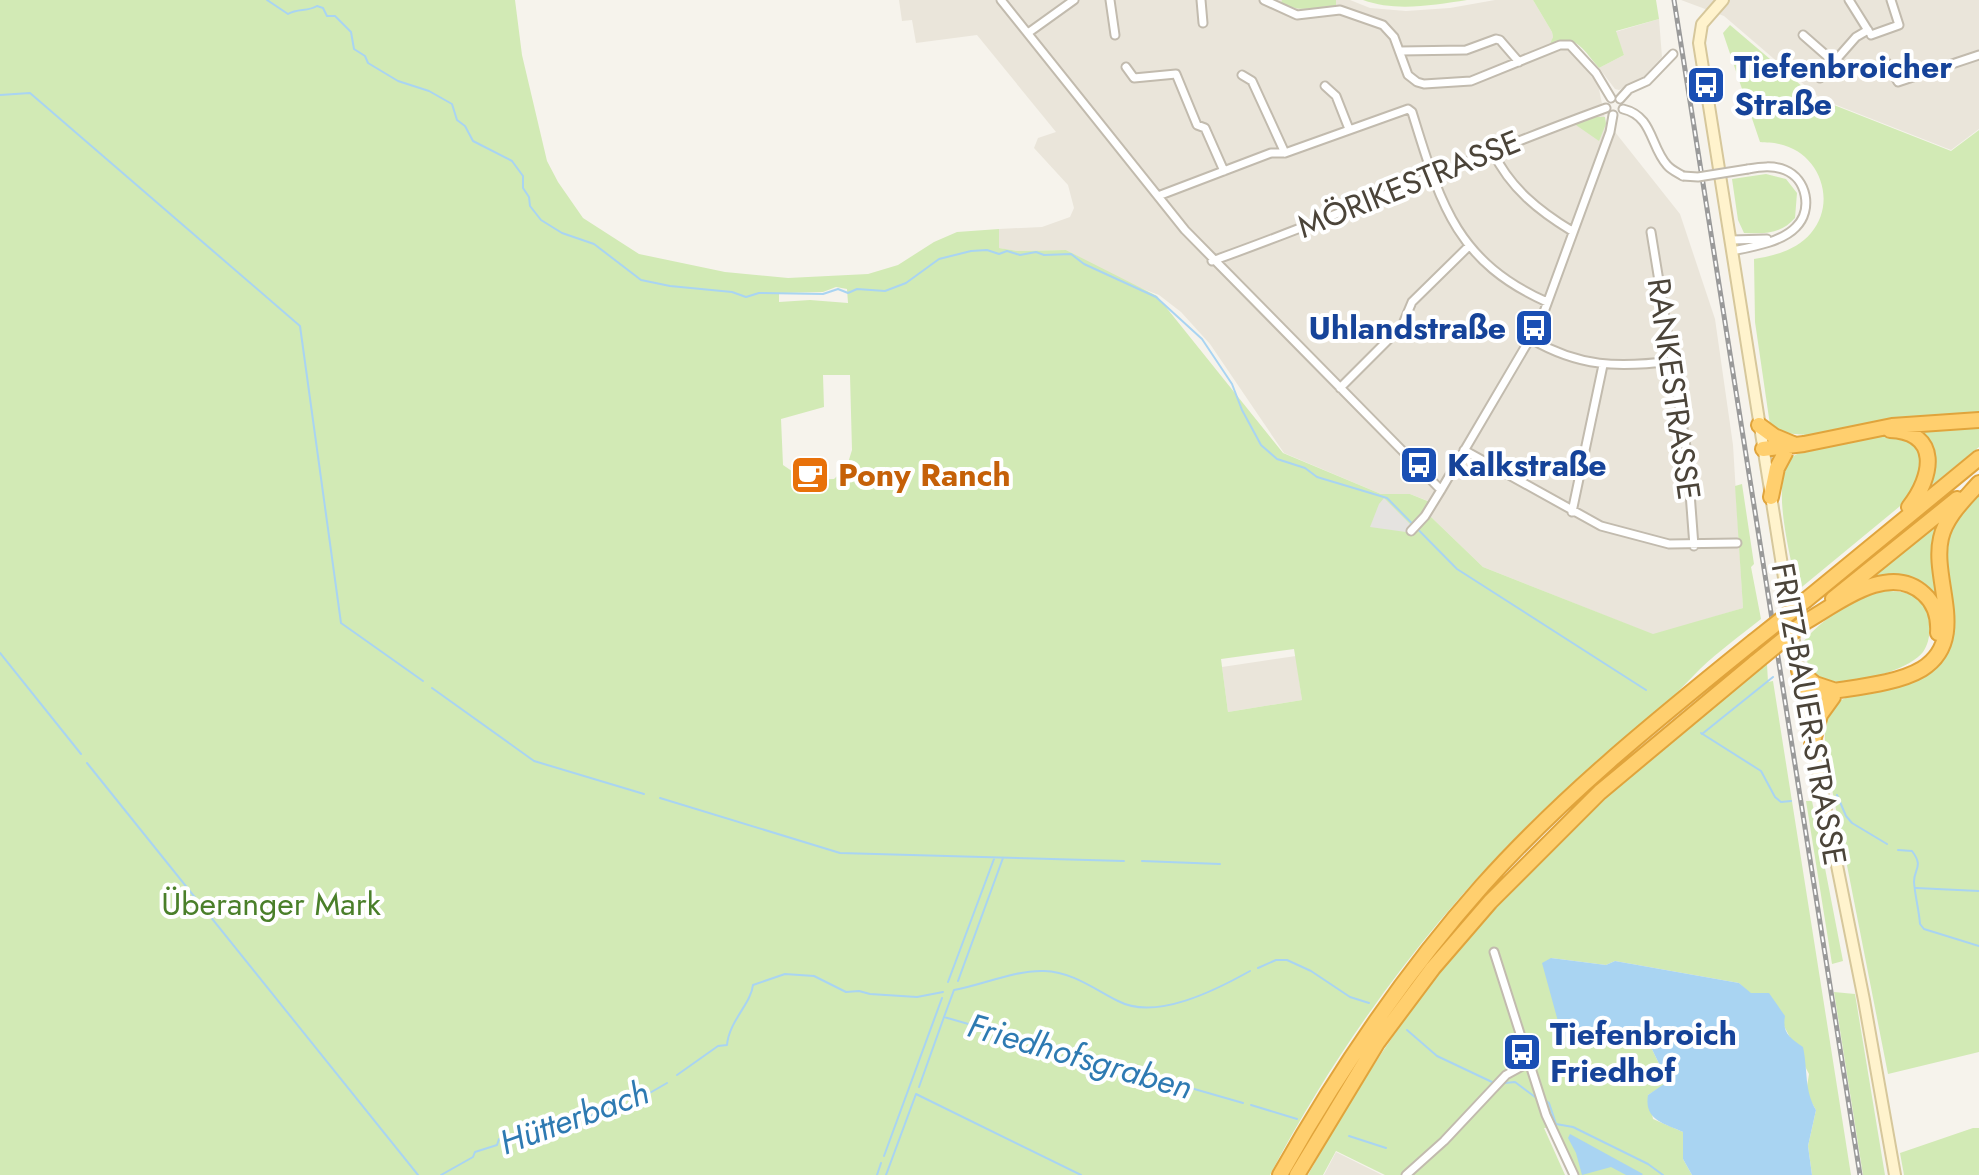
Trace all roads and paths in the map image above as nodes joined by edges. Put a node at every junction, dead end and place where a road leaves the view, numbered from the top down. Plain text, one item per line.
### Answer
1 (1001, 0) edge
2 (1074, 0) edge
3 (1110, 0) edge
4 (1201, 0) edge
5 (1264, 0) edge
6 (1723, 0) edge
7 (1849, 0) edge
8 (1891, 0) edge
9 (1203, 23) dead end
10 (1028, 33) junction
11 (1871, 34) junction
12 (1115, 35) dead end
13 (1803, 35) dead end
14 (1400, 51) junction
15 (1673, 54) dead end
16 (1979, 55) edge
17 (1883, 57) dead end
18 (1519, 62) junction
19 (1835, 63) junction
20 (1126, 67) dead end
21 (1242, 75) dead end
22 (1820, 78) dead end
23 (1325, 86) dead end
24 (1611, 98) junction
25 (1620, 99) junction
26 (1606, 108) junction
27 (1623, 109) junction
28 (1613, 115) junction
29 (1349, 129) junction
30 (1493, 152) junction
31 (1285, 153) junction
32 (1224, 171) junction
33 (1432, 177) junction
34 (1158, 196) junction
35 (1572, 231) junction
36 (1651, 232) dead end
37 (1469, 246) junction
38 (1732, 246) junction
39 (1212, 261) junction
40 (1547, 302) junction
41 (1531, 339) junction
42 (1672, 361) junction
43 (1603, 365) junction
44 (1340, 388) junction
45 (1979, 420) edge
46 (1759, 425) junction
47 (1877, 430) junction
48 (1794, 447) junction
49 (1464, 450) junction
50 (1764, 453) junction
51 (1979, 458) edge
52 (1979, 482) edge
53 (1441, 490) junction
54 (1771, 497) junction
55 (1572, 512) junction
56 (1894, 527) junction
57 (1411, 531) dead end
58 (1737, 543) dead end
59 (1694, 546) junction
60 (1805, 622) junction
61 (1799, 671) junction
62 (1905, 676) junction
63 (1837, 692) junction
64 (1804, 700) junction
65 (1812, 745) junction
66 (1494, 952) dead end
67 (1528, 1063) junction
68 (1280, 1175) edge
69 (1297, 1175) edge
70 (1406, 1175) edge
71 (1574, 1175) edge
72 (1895, 1175) edge

1 - 10 street
2 - 10 street
3 - 12 street
4 - 9 street
5 - 14 street
6 - 38 main road
7 - 11 street
8 - 11 street
10 - 34 street
11 - 19 street
13 - 19 street
14 - 18 street
14 - 18 street
15 - 25 street
16 - 17 street
18 - 24 street
19 - 22 street
20 - 32 street
21 - 31 street
23 - 29 street
24 - 25 street
24 - 26 street
25 - 27 street
26 - 28 street
26 - 30 street, MÖRIKESTRASSE
27 - 28 street
27 - 38 street, bridge
28 - 35 street
29 - 31 street
29 - 33 street
30 - 33 street, MÖRIKESTRASSE
30 - 35 street
31 - 32 street
32 - 34 street
33 - 37 street
33 - 39 street, MÖRIKESTRASSE
34 - 39 street
35 - 40 street
36 - 42 street, RANKESTRASSE
37 - 40 street
37 - 44 street
38 - 46 main road, FRITZ-BAUER-STRASSE
39 - 44 street
40 - 41 street
41 - 43 street
41 - 49 street
42 - 43 street
42 - 59 street, RANKESTRASSE
43 - 55 street
44 - 53 street
45 - 47 highway
46 - 48 highway
46 - 50 main road, FRITZ-BAUER-STRASSE
47 - 48 highway
47 - 56 highway
48 - 50 highway
48 - 54 highway
49 - 53 street
49 - 55 street
50 - 54 main road, FRITZ-BAUER-STRASSE
51 - 56 highway
52 - 60 highway
52 - 62 highway
53 - 57 street
54 - 61 main road, FRITZ-BAUER-STRASSE
55 - 59 street
56 - 68 highway, bridge
58 - 59 street
60 - 62 highway
60 - 69 highway, bridge
61 - 63 highway
61 - 64 main road, FRITZ-BAUER-STRASSE
62 - 63 highway
63 - 64 highway
63 - 65 highway
64 - 65 main road, FRITZ-BAUER-STRASSE
65 - 72 main road, FRITZ-BAUER-STRASSE
66 - 67 street
67 - 70 street
67 - 71 street

